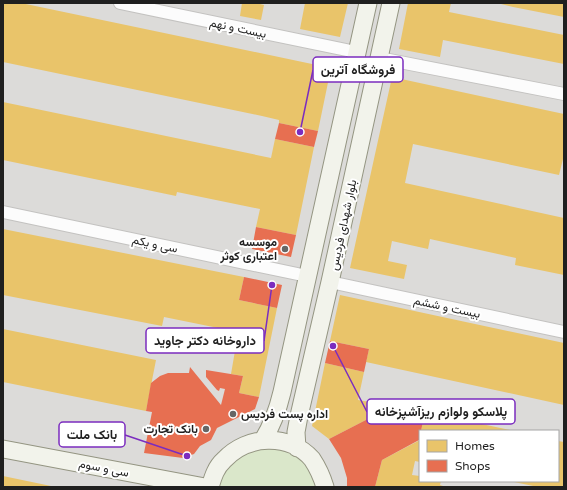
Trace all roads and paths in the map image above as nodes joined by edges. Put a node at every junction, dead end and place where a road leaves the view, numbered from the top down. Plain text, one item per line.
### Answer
1 (120, 3) edge
2 (368, 3) edge
3 (391, 3) edge
4 (356, 52) junction
5 (379, 58) junction
6 (564, 94) edge
7 (3, 212) edge
8 (307, 276) junction
9 (330, 282) junction
10 (564, 332) edge
11 (263, 440) junction
12 (297, 448) junction
13 (3, 449) edge
14 (205, 487) edge
15 (210, 487) edge
16 (325, 487) edge

1 - 4 street, بیست و نهم
2 - 4 main road, بلوار شهدای فردیس
3 - 5 main road, بلوار شهدای فردیس
4 - 8 main road, بلوار شهدای فردیس
5 - 6 street
5 - 9 main road, بلوار شهدای فردیس
7 - 8 street, سی و یکم
8 - 11 main road, بلوار شهدای فردیس
9 - 10 street, بیست و ششم
9 - 12 main road, بلوار شهدای فردیس
11 - 12 main road
11 - 15 main road
12 - 16 main road
13 - 14 main road, سی و سوم

